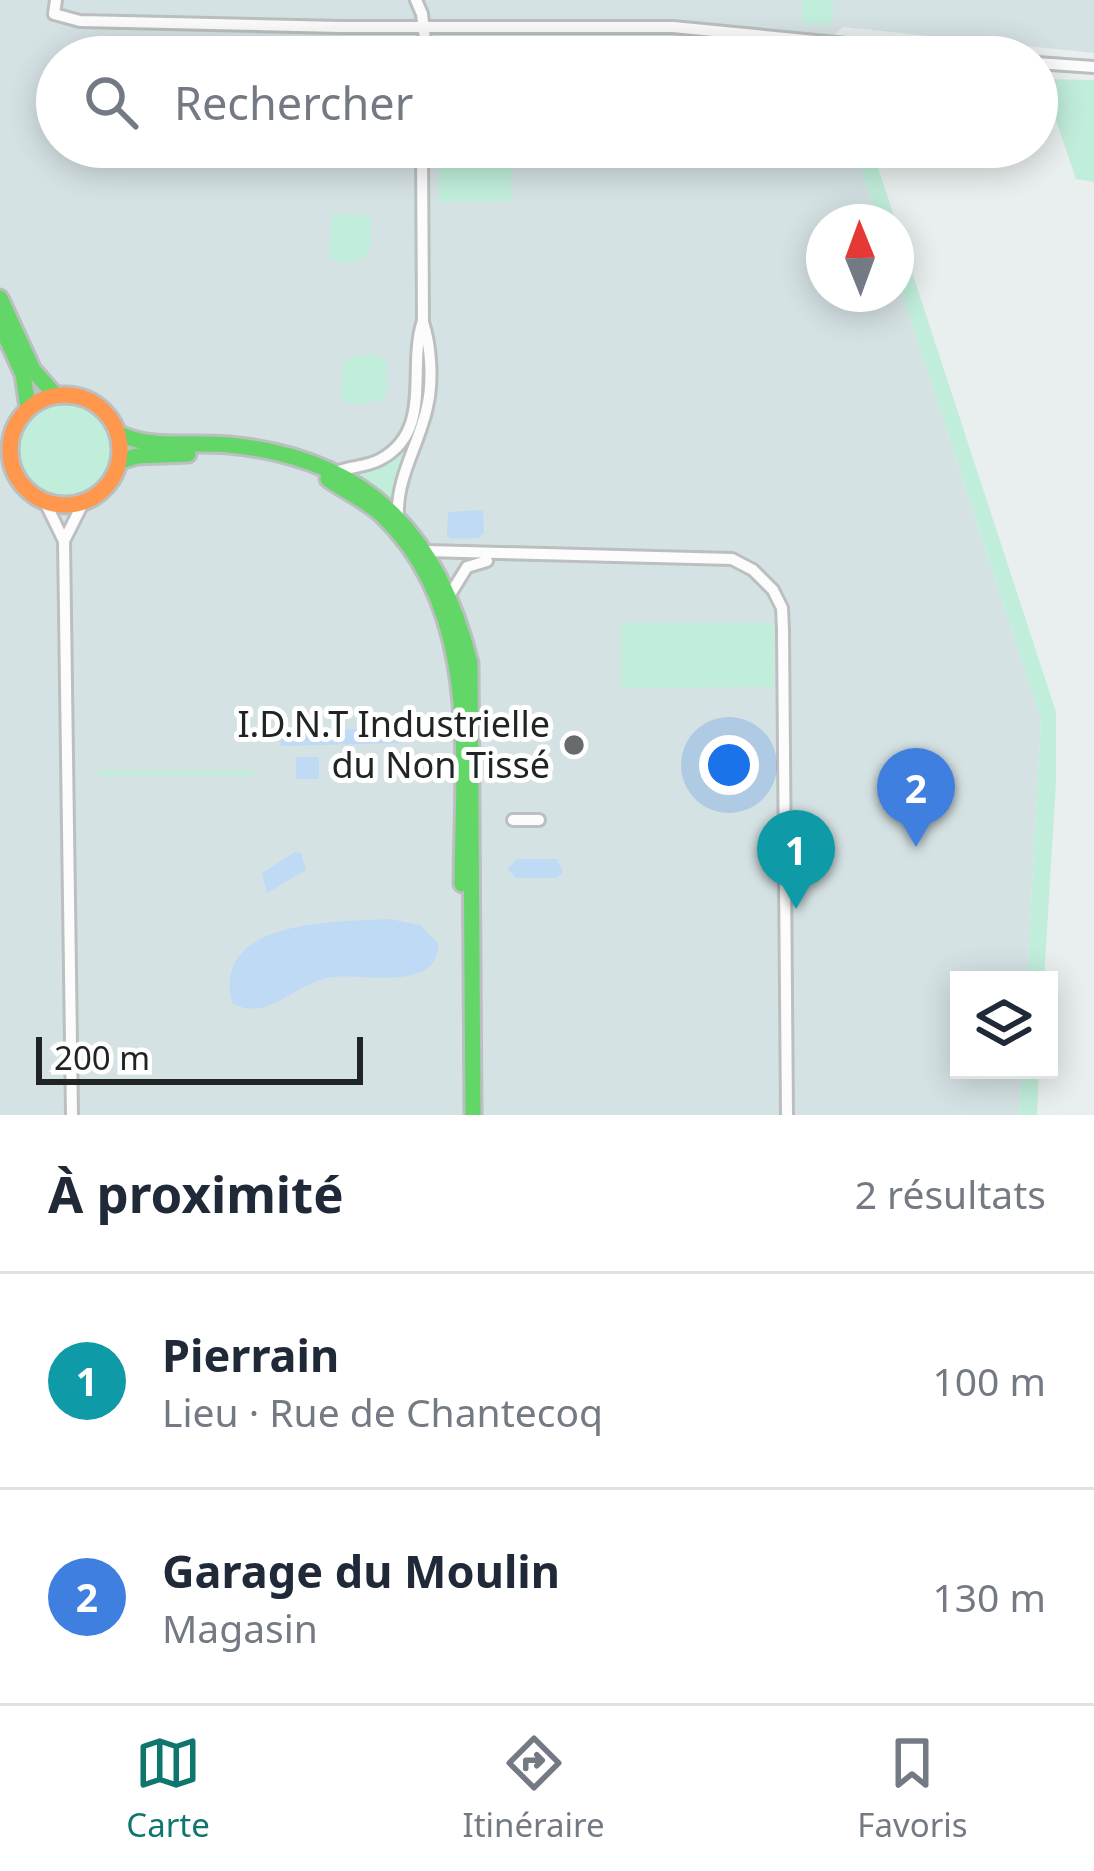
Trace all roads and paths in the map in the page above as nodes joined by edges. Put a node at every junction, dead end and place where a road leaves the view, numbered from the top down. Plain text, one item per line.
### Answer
1 (416, 0) edge
2 (427, 0) edge
3 (54, 5) edge
4 (422, 25) junction
5 (420, 36) edge
6 (424, 36) edge
7 (781, 36) edge
8 (1058, 64) edge
9 (1094, 67) edge
10 (422, 168) edge
11 (0, 298) edge
12 (423, 321) junction
13 (0, 325) edge
14 (55, 395) junction
15 (28, 408) junction
16 (118, 434) junction
17 (120, 461) junction
18 (336, 472) junction
19 (45, 502) junction
20 (82, 502) junction
21 (398, 517) junction
22 (64, 542) junction
23 (427, 551) junction
24 (550, 556) junction
25 (451, 593) junction
26 (72, 1115) edge
27 (464, 1115) edge
28 (473, 1115) edge
29 (787, 1115) edge

1 - 4 street
2 - 4 street
3 - 4 street
4 - 5 street
4 - 6 street
4 - 7 street
8 - 9 street
10 - 12 street
11 - 14 street
12 - 18 street
12 - 21 street
13 - 15 street
14 - 15 street
14 - 16 street
15 - 19 street
16 - 17 street
16 - 18 street
17 - 20 street
17 - 27 street
18 - 21 street
19 - 20 street
19 - 22 street
20 - 22 street
21 - 23 street
22 - 26 street
23 - 24 street
23 - 25 street
24 - 25 street
24 - 29 street
25 - 28 street

